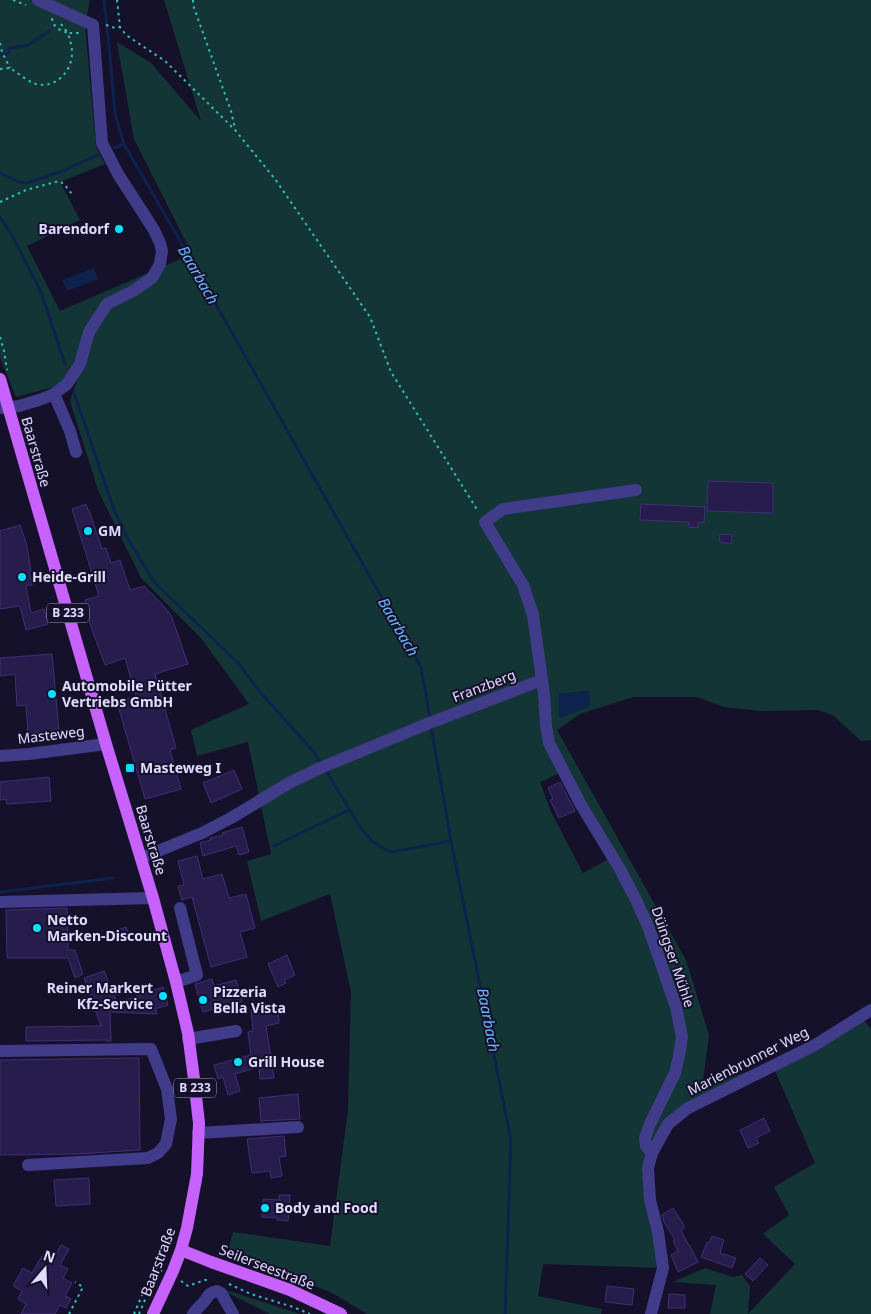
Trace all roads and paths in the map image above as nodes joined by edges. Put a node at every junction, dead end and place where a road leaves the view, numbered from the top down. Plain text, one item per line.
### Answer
1 (38, 0) edge
2 (117, 0) edge
3 (193, 0) edge
4 (52, 18) dead end
5 (101, 23) dead end
6 (120, 27) junction
7 (0, 43) edge
8 (10, 68) junction
9 (0, 69) edge
10 (235, 130) junction
11 (72, 194) dead end
12 (0, 202) edge
13 (0, 337) edge
14 (4, 376) edge
15 (54, 394) junction
16 (4, 408) edge
17 (76, 452) dead end
18 (636, 490) dead end
19 (485, 522) junction
20 (542, 680) junction
21 (106, 744) junction
22 (0, 756) edge
23 (141, 858) junction
24 (153, 898) junction
25 (0, 902) edge
26 (180, 908) dead end
27 (176, 982) junction
28 (871, 1010) edge
29 (236, 1031) dead end
30 (188, 1039) junction
31 (0, 1051) edge
32 (298, 1127) dead end
33 (198, 1133) junction
34 (652, 1153) junction
35 (28, 1164) dead end
36 (181, 1250) junction
37 (158, 1269) dead end
38 (210, 1280) dead end
39 (74, 1282) dead end
40 (227, 1283) dead end
41 (207, 1296) junction
42 (69, 1314) edge
43 (139, 1314) edge
44 (153, 1314) edge
45 (193, 1314) edge
46 (233, 1314) edge
47 (310, 1314) edge
48 (341, 1314) edge
49 (651, 1314) edge

1 - 15 street
2 - 6 path
3 - 10 path
4 - 8 path
5 - 6 path
6 - 10 path
7 - 8 path
8 - 9 path
10 - 19 path
11 - 12 path
13 - 14 path
14 - 16 main road, Baarstraße / B 233
15 - 16 street
15 - 17 street
16 - 21 main road, Baarstraße / B 233
18 - 19 street
19 - 20 street
20 - 23 street, Franzberg
20 - 34 street, Düingser Mühle
21 - 22 street, Masteweg
21 - 23 main road, Baarstraße / B 233
23 - 24 main road, Baarstraße / B 233
24 - 25 street
24 - 27 main road, Baarstraße / B 233
26 - 27 street
27 - 30 main road, Baarstraße / B 233
28 - 34 street, Marienbrunner Weg
29 - 30 street
30 - 33 main road, Baarstraße / B 233
31 - 35 street
32 - 33 street
33 - 36 main road, Baarstraße / B 233
34 - 49 street, Düingser Mühle
36 - 44 main road, Baarstraße
36 - 48 main road, Seilerseestraße
37 - 43 path
38 - 41 path
39 - 42 path
40 - 47 path
41 - 45 street
41 - 46 street

